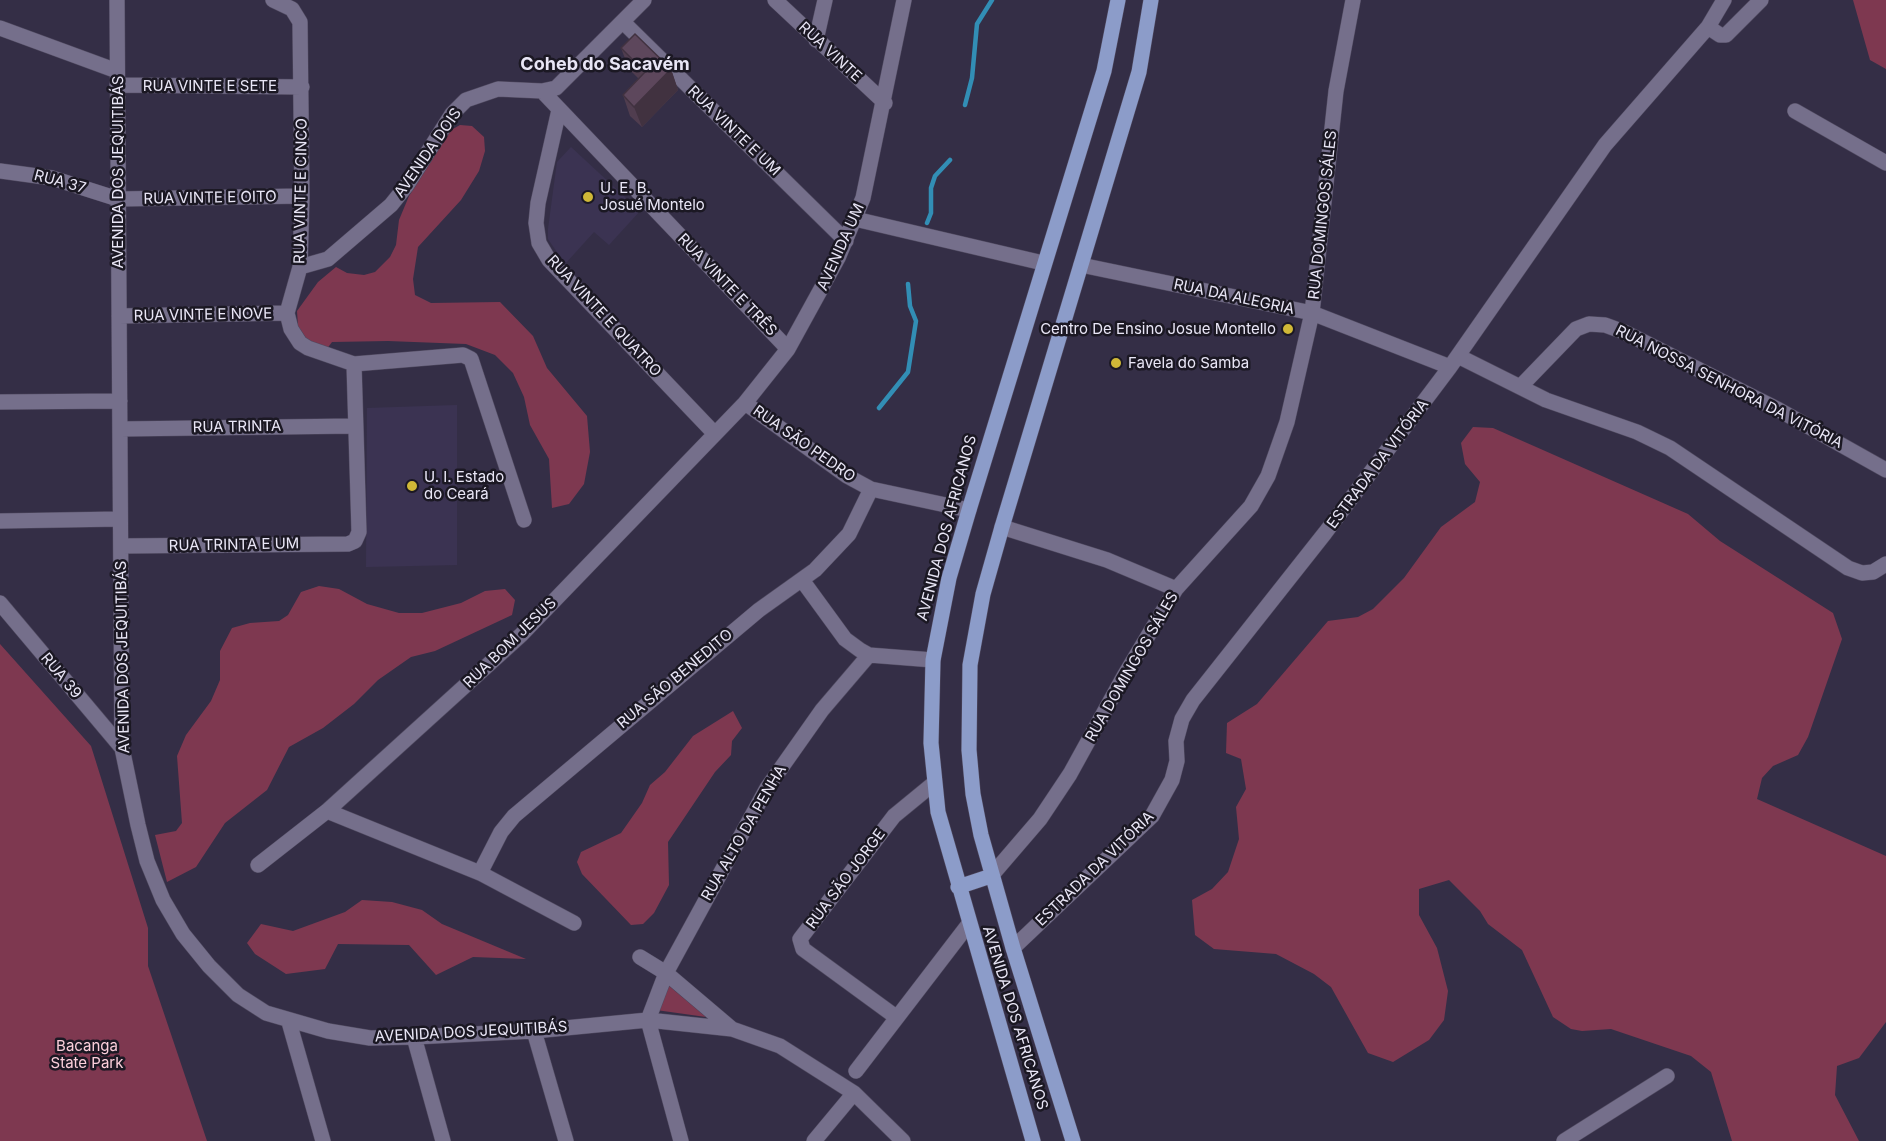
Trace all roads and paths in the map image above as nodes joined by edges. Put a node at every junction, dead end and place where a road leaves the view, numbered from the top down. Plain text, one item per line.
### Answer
1 (117, 0) edge
2 (273, 0) edge
3 (644, 0) edge
4 (775, 0) edge
5 (825, 0) edge
6 (904, 0) edge
7 (1118, 0) edge
8 (1150, 0) edge
9 (1353, 0) edge
10 (1724, 0) edge
11 (1761, 0) edge
12 (622, 22) junction
13 (1708, 27) junction
14 (0, 28) edge
15 (816, 40) junction
16 (117, 78) junction
17 (302, 87) junction
18 (542, 91) junction
19 (885, 103) junction
20 (559, 110) junction
21 (1795, 111) dead end
22 (1886, 163) edge
23 (0, 171) edge
24 (303, 196) junction
25 (118, 199) junction
26 (855, 219) junction
27 (846, 241) junction
28 (1043, 263) junction
29 (1081, 265) junction
30 (300, 267) junction
31 (287, 313) junction
32 (1312, 313) junction
33 (119, 316) junction
34 (788, 349) junction
35 (1454, 362) junction
36 (354, 364) junction
37 (1520, 387) junction
38 (120, 401) junction
39 (0, 402) edge
40 (745, 403) junction
41 (355, 426) junction
42 (120, 429) junction
43 (715, 434) junction
44 (1886, 470) edge
45 (871, 489) junction
46 (969, 510) junction
47 (120, 519) junction
48 (524, 520) dead end
49 (0, 521) edge
50 (1002, 526) junction
51 (121, 546) junction
52 (1886, 564) edge
53 (802, 580) junction
54 (1176, 589) junction
55 (0, 603) edge
56 (869, 655) junction
57 (933, 660) junction
58 (122, 748) junction
59 (933, 784) junction
60 (327, 811) junction
61 (258, 865) dead end
62 (480, 873) junction
63 (992, 876) junction
64 (958, 887) junction
65 (574, 923) dead end
66 (968, 925) junction
67 (1012, 948) junction
68 (640, 957) dead end
69 (666, 973) junction
70 (896, 1017) junction
71 (648, 1020) junction
72 (289, 1022) junction
73 (732, 1029) junction
74 (534, 1031) junction
75 (414, 1037) junction
76 (855, 1071) dead end
77 (1667, 1076) dead end
78 (854, 1093) junction
79 (323, 1141) edge
80 (443, 1141) edge
81 (566, 1141) edge
82 (681, 1141) edge
83 (814, 1141) edge
84 (902, 1141) edge
85 (1033, 1141) edge
86 (1073, 1141) edge
87 (1564, 1141) edge

1 - 16 street, AVENIDA DOS JEQUITIBÁS
2 - 17 street, RUA VINTE E CINCO
3 - 12 street, AVENIDA DOIS
4 - 15 street, RUA VINTE
5 - 15 street
6 - 19 street, AVENIDA UM
7 - 28 main road, AVENIDA DOS AFRICANOS
8 - 29 main road, AVENIDA DOS AFRICANOS
9 - 32 street, RUA DOMINGOS SÁLES
10 - 13 street, ESTRADA DA VITÓRIA
11 - 13 street
12 - 18 street, AVENIDA DOIS
12 - 27 street, RUA VINTE E UM
13 - 35 street, ESTRADA DA VITÓRIA
14 - 16 street, RUA VINTE E SETE
15 - 19 street, RUA VINTE
16 - 17 street, RUA VINTE E SETE
16 - 25 street, AVENIDA DOS JEQUITIBÁS
17 - 24 street, RUA VINTE E CINCO
18 - 20 street, RUA VINTE E TRÊS
18 - 30 street, AVENIDA DOIS
19 - 26 street, AVENIDA UM
20 - 34 street, RUA VINTE E TRÊS
20 - 43 street, RUA VINTE E QUATRO
21 - 22 street
23 - 25 street, RUA 37
24 - 25 street, RUA VINTE E OITO
24 - 30 street, RUA VINTE E CINCO
25 - 33 street, AVENIDA DOS JEQUITIBÁS
26 - 27 street, AVENIDA UM
26 - 28 street
27 - 34 street, AVENIDA UM
28 - 46 main road, AVENIDA DOS AFRICANOS
29 - 32 street, RUA DA ALEGRIA
29 - 50 main road, AVENIDA DOS AFRICANOS
30 - 31 street, RUA VINTE E CINCO
31 - 33 street, RUA VINTE E NOVE
31 - 36 street
32 - 35 street, RUA DA ALEGRIA
32 - 54 street, RUA DOMINGOS SÁLES
33 - 38 street, AVENIDA DOS JEQUITIBÁS
34 - 40 street, AVENIDA UM
35 - 37 street, RUA DA ALEGRIA
35 - 67 street, ESTRADA DA VITÓRIA
36 - 41 street
36 - 48 street
37 - 44 street, RUA NOSSA SENHORA DA VITÓRIA
37 - 52 street, RUA DA ALEGRIA
38 - 39 street
38 - 42 street, AVENIDA DOS JEQUITIBÁS
40 - 43 street, RUA BOM JESUS
40 - 45 street, RUA SÃO PEDRO
41 - 42 street, RUA TRINTA
41 - 51 street, RUA TRINTA E UM
42 - 47 street, AVENIDA DOS JEQUITIBÁS
43 - 60 street, RUA BOM JESUS
45 - 46 street, RUA SÃO PEDRO
45 - 53 street, RUA SÃO BENEDITO
46 - 57 main road, AVENIDA DOS AFRICANOS
47 - 49 street
47 - 51 street, AVENIDA DOS JEQUITIBÁS
50 - 54 street
50 - 63 main road, AVENIDA DOS AFRICANOS
51 - 58 street, AVENIDA DOS JEQUITIBÁS
53 - 56 street
53 - 62 street, RUA SÃO BENEDITO
54 - 63 street, RUA DOMINGOS SÁLES
55 - 58 street, RUA 39
56 - 57 street
56 - 69 street, RUA ALTO DA PENHA
57 - 59 main road, AVENIDA DOS AFRICANOS
58 - 72 street, AVENIDA DOS JEQUITIBÁS
59 - 64 main road, AVENIDA DOS AFRICANOS
59 - 70 street, RUA SÃO JORGE
60 - 61 street, RUA BOM JESUS
60 - 62 street
62 - 65 street
63 - 64 main road
63 - 67 main road, AVENIDA DOS AFRICANOS
64 - 66 main road, AVENIDA DOS AFRICANOS
66 - 70 street
66 - 85 main road, AVENIDA DOS AFRICANOS
67 - 86 main road, AVENIDA DOS AFRICANOS
68 - 69 street
69 - 71 street, RUA ALTO DA PENHA
69 - 73 street
70 - 76 street
71 - 73 street, AVENIDA DOS JEQUITIBÁS
71 - 74 street, AVENIDA DOS JEQUITIBÁS
71 - 82 street
72 - 75 street, AVENIDA DOS JEQUITIBÁS
72 - 79 street
73 - 78 street
74 - 75 street, AVENIDA DOS JEQUITIBÁS
74 - 81 street
75 - 80 street
77 - 87 street
78 - 83 street
78 - 84 street

